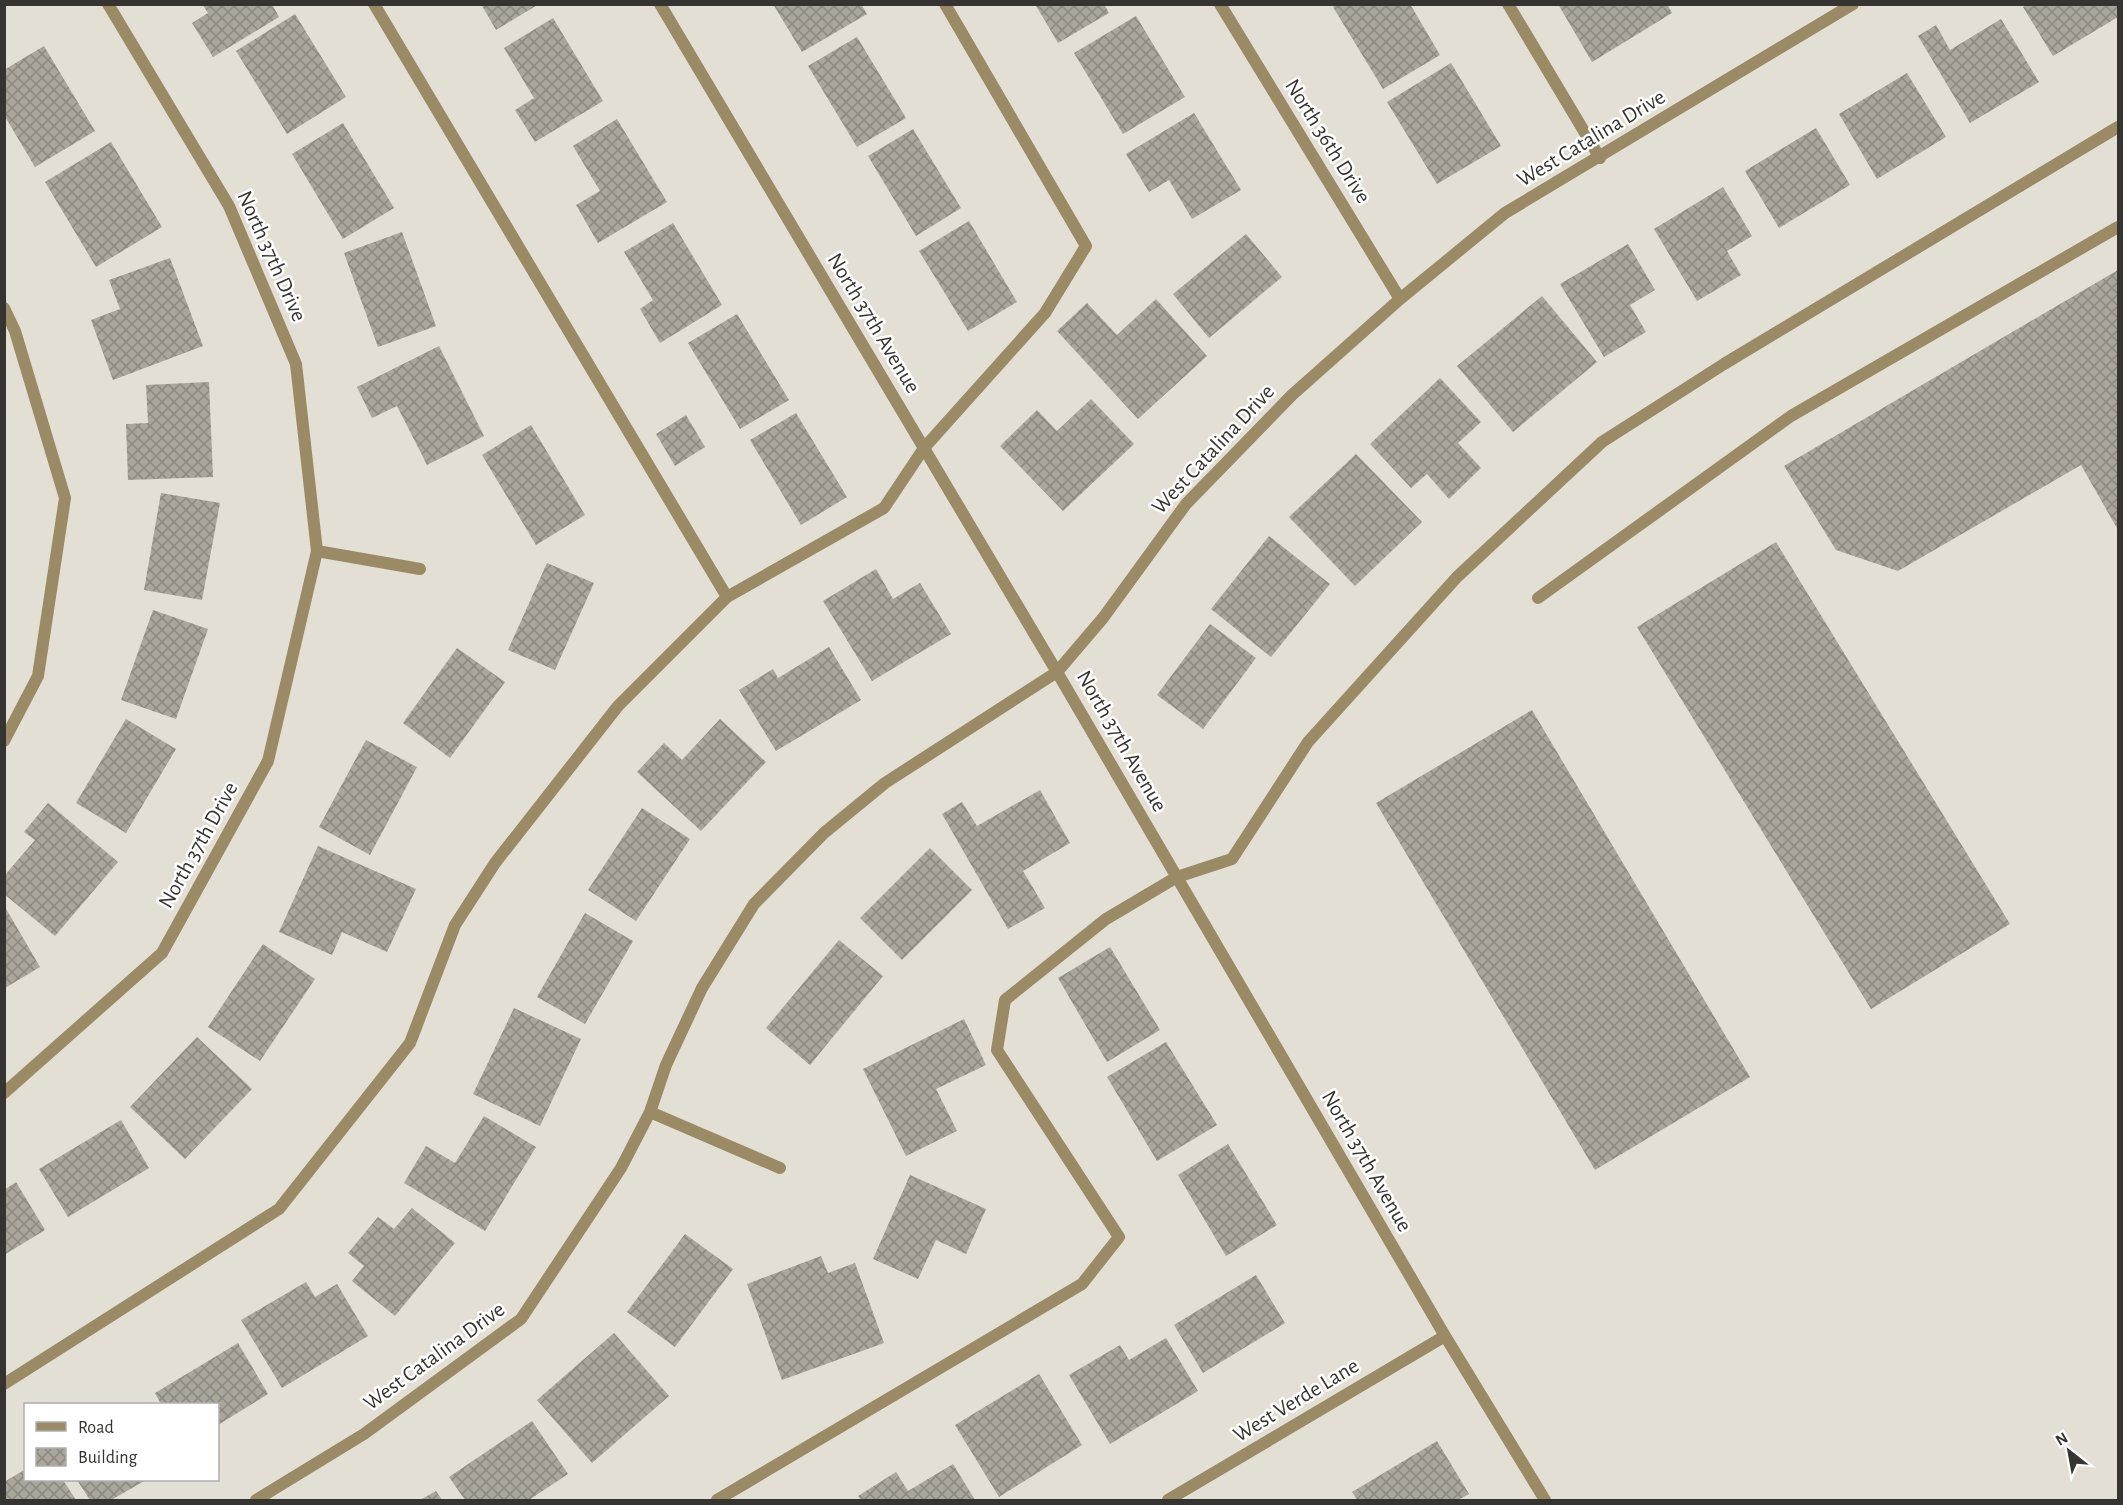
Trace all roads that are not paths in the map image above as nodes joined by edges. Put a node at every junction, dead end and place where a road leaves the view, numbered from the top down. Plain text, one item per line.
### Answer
1 (108, 4) edge
2 (374, 4) edge
3 (660, 4) edge
4 (945, 4) edge
5 (1220, 4) edge
6 (1508, 4) edge
7 (1853, 4) edge
8 (2118, 127) edge
9 (1600, 158) junction
10 (2118, 227) edge
11 (1400, 299) junction
12 (4, 308) edge
13 (924, 448) junction
14 (317, 551) junction
15 (420, 569) dead end
16 (727, 597) junction
17 (1538, 598) dead end
18 (1057, 672) junction
19 (4, 741) edge
20 (1177, 877) junction
21 (4, 1093) edge
22 (650, 1112) junction
23 (780, 1168) dead end
24 (1445, 1336) junction
25 (4, 1384) edge
26 (256, 1500) edge
27 (717, 1500) edge
28 (1168, 1500) edge
29 (1545, 1500) edge

1 - 14 street, North 37th Drive
2 - 16 street
3 - 13 street, North 37th Avenue
4 - 13 street
5 - 11 street, North 36th Drive
6 - 9 street
7 - 9 street, West Catalina Drive
8 - 20 street
9 - 11 street, West Catalina Drive
10 - 17 street
11 - 18 street, West Catalina Drive
12 - 19 street
13 - 16 street
13 - 18 street, North 37th Avenue
14 - 15 street
14 - 21 street, North 37th Drive
16 - 25 street
18 - 20 street, North 37th Avenue
18 - 22 street, West Catalina Drive
20 - 24 street, North 37th Avenue
20 - 27 street
22 - 23 street
22 - 26 street, West Catalina Drive
24 - 28 street, West Verde Lane
24 - 29 street, North 37th Avenue

